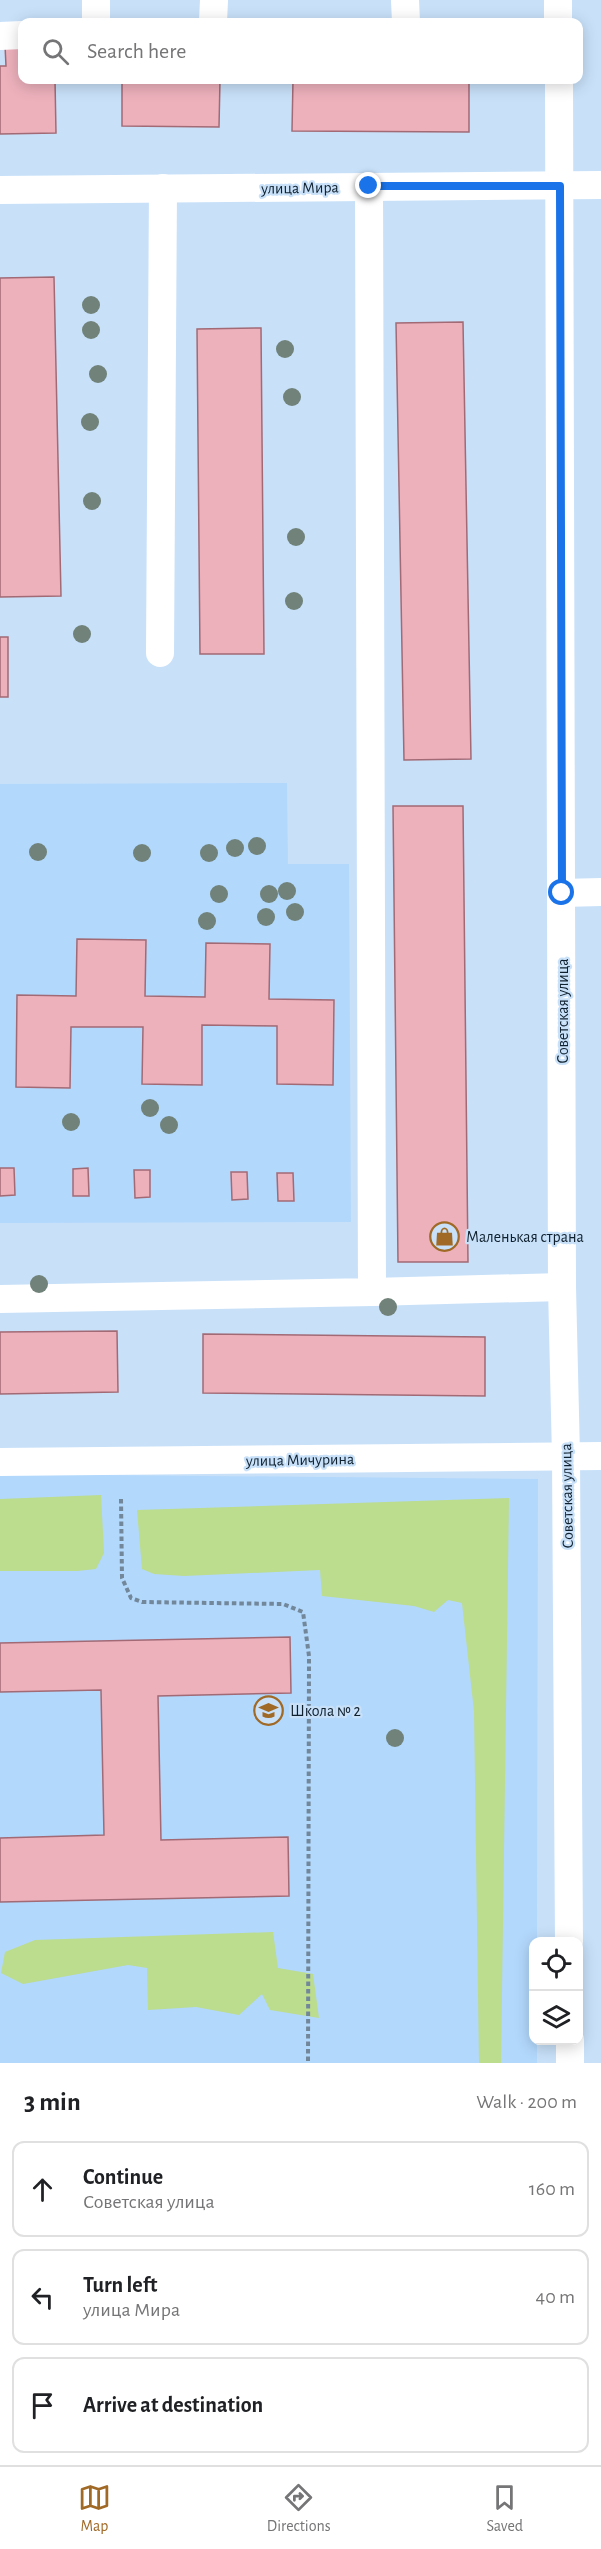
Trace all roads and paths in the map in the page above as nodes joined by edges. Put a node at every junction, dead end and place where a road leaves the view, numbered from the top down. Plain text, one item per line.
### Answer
1 (96, 0) edge
2 (214, 0) edge
3 (405, 0) edge
4 (558, 0) edge
5 (96, 18) edge
6 (213, 18) edge
7 (406, 18) edge
8 (558, 18) edge
9 (18, 35) edge
10 (0, 36) edge
11 (559, 84) edge
12 (601, 185) edge
13 (369, 186) junction
14 (560, 186) junction
15 (163, 188) junction
16 (0, 190) edge
17 (160, 653) dead end
18 (601, 892) edge
19 (562, 893) junction
20 (562, 1287) junction
21 (372, 1292) junction
22 (0, 1299) edge
23 (566, 1456) junction
24 (601, 1456) edge
25 (0, 1462) edge
26 (122, 1499) dead end
27 (569, 1937) edge
28 (570, 2045) edge
29 (308, 2063) edge
30 (570, 2063) edge

1 - 5 street
2 - 6 street
3 - 7 street
4 - 8 street
9 - 10 street
11 - 14 street, Советская улица
12 - 14 street, улица Мира
13 - 14 street, улица Мира
13 - 15 street, улица Мира
13 - 21 street
14 - 19 street, Советская улица
15 - 16 street, улица Мира
15 - 17 street
18 - 19 street
19 - 20 street, Советская улица
20 - 21 street
20 - 23 street, Советская улица
21 - 22 street
23 - 24 street, улица Мичурина
23 - 25 street, улица Мичурина
23 - 27 street, Советская улица
26 - 29 path
28 - 30 street

